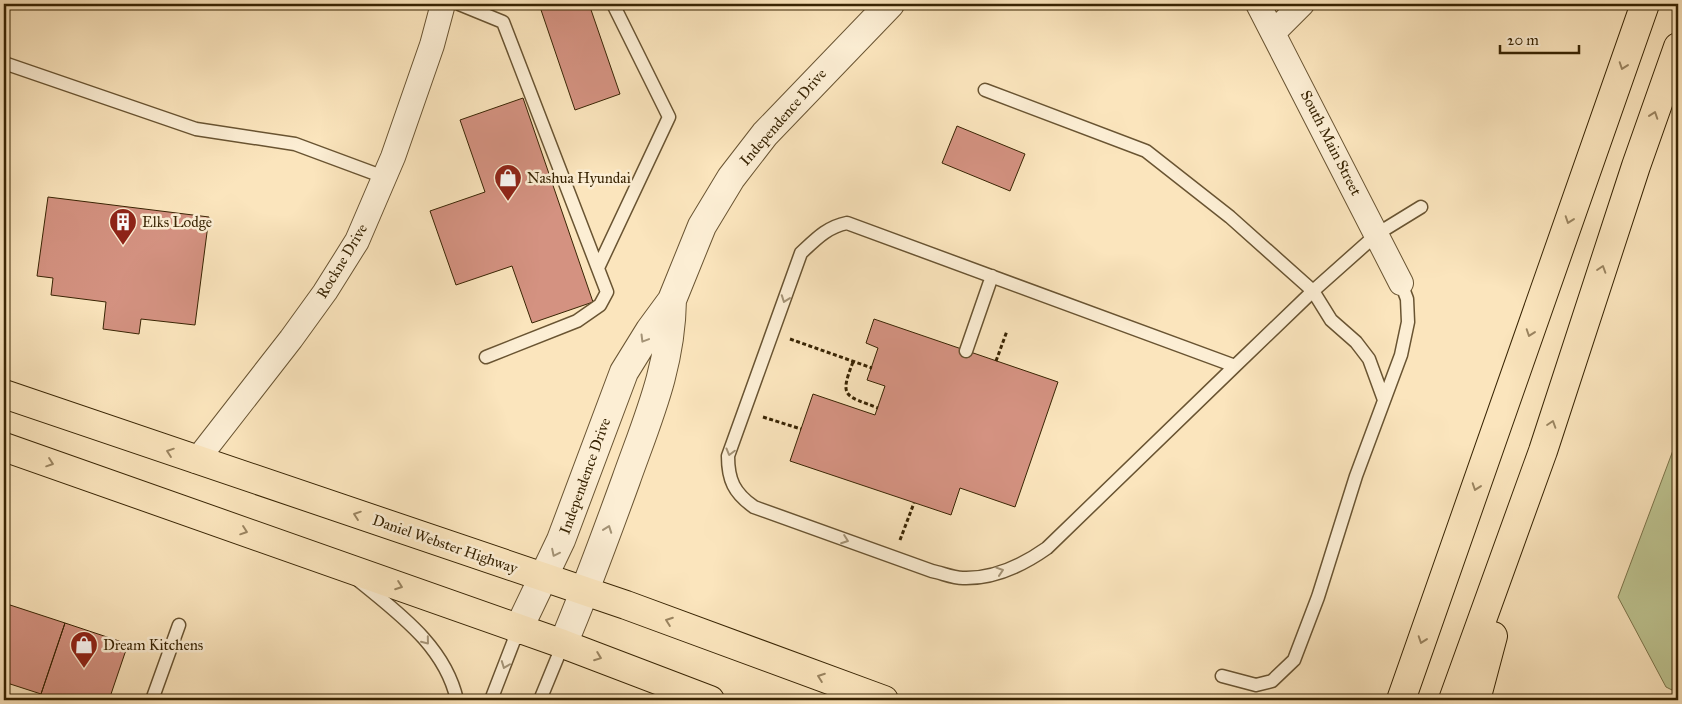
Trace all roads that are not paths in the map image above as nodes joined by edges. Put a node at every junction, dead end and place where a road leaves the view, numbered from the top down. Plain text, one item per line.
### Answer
1 (444, 4) edge
2 (458, 4) edge
3 (613, 4) edge
4 (890, 4) edge
5 (1258, 4) edge
6 (1302, 4) edge
7 (1644, 4) edge
8 (1274, 32) junction
9 (1678, 47) edge
10 (4, 63) edge
11 (985, 90) dead end
12 (384, 177) junction
13 (1421, 207) dead end
14 (1377, 234) junction
15 (598, 268) junction
16 (992, 276) junction
17 (1401, 283) joint
18 (1313, 291) junction
19 (672, 300) junction
20 (966, 351) dead end
21 (486, 358) dead end
22 (1236, 366) junction
23 (4, 394) edge
24 (1384, 400) junction
25 (4, 447) edge
26 (1543, 451) junction
27 (196, 461) junction
28 (336, 563) junction
29 (543, 577) junction
30 (585, 592) junction
31 (178, 626) dead end
32 (518, 630) junction
33 (563, 644) junction
34 (1222, 676) dead end
35 (706, 699) edge
36 (152, 700) edge
37 (456, 700) edge
38 (491, 700) edge
39 (540, 700) edge
40 (674, 700) edge
41 (884, 700) edge
42 (1401, 700) edge
43 (1453, 700) edge
44 (1476, 700) edge

1 - 12 street, Rockne Drive
2 - 15 lane
3 - 15 lane
4 - 19 street, Independence Drive
5 - 8 street, South Main Street
6 - 8 street
7 -> 42 main road
8 - 14 street, South Main Street
26 -> 9 main road
10 - 12 lane
11 - 18 lane
12 - 27 street, Rockne Drive
13 - 14 lane
14 - 17 street, South Main Street
14 - 18 lane
15 - 21 lane
16 - 20 lane
16 - 22 lane
16 -> 22 lane
17 - 24 lane
18 - 22 lane
18 - 24 lane
19 -> 29 street, Independence Drive
30 -> 19 street, Independence Drive
27 -> 23 main road, Daniel Webster Highway
24 - 34 lane
25 -> 28 main road
26 - 43 main road
26 - 44 main road
29 -> 27 main road, Daniel Webster Highway
28 -> 32 main road
28 -> 37 lane
29 - 30 main road, Daniel Webster Highway
29 - 32 street, Independence Drive
30 - 33 street, Independence Drive
41 -> 30 main road, Daniel Webster Highway
31 - 36 lane
32 - 33 main road
32 -> 38 lane
33 -> 35 main road
33 - 39 lane
35 - 40 lane

